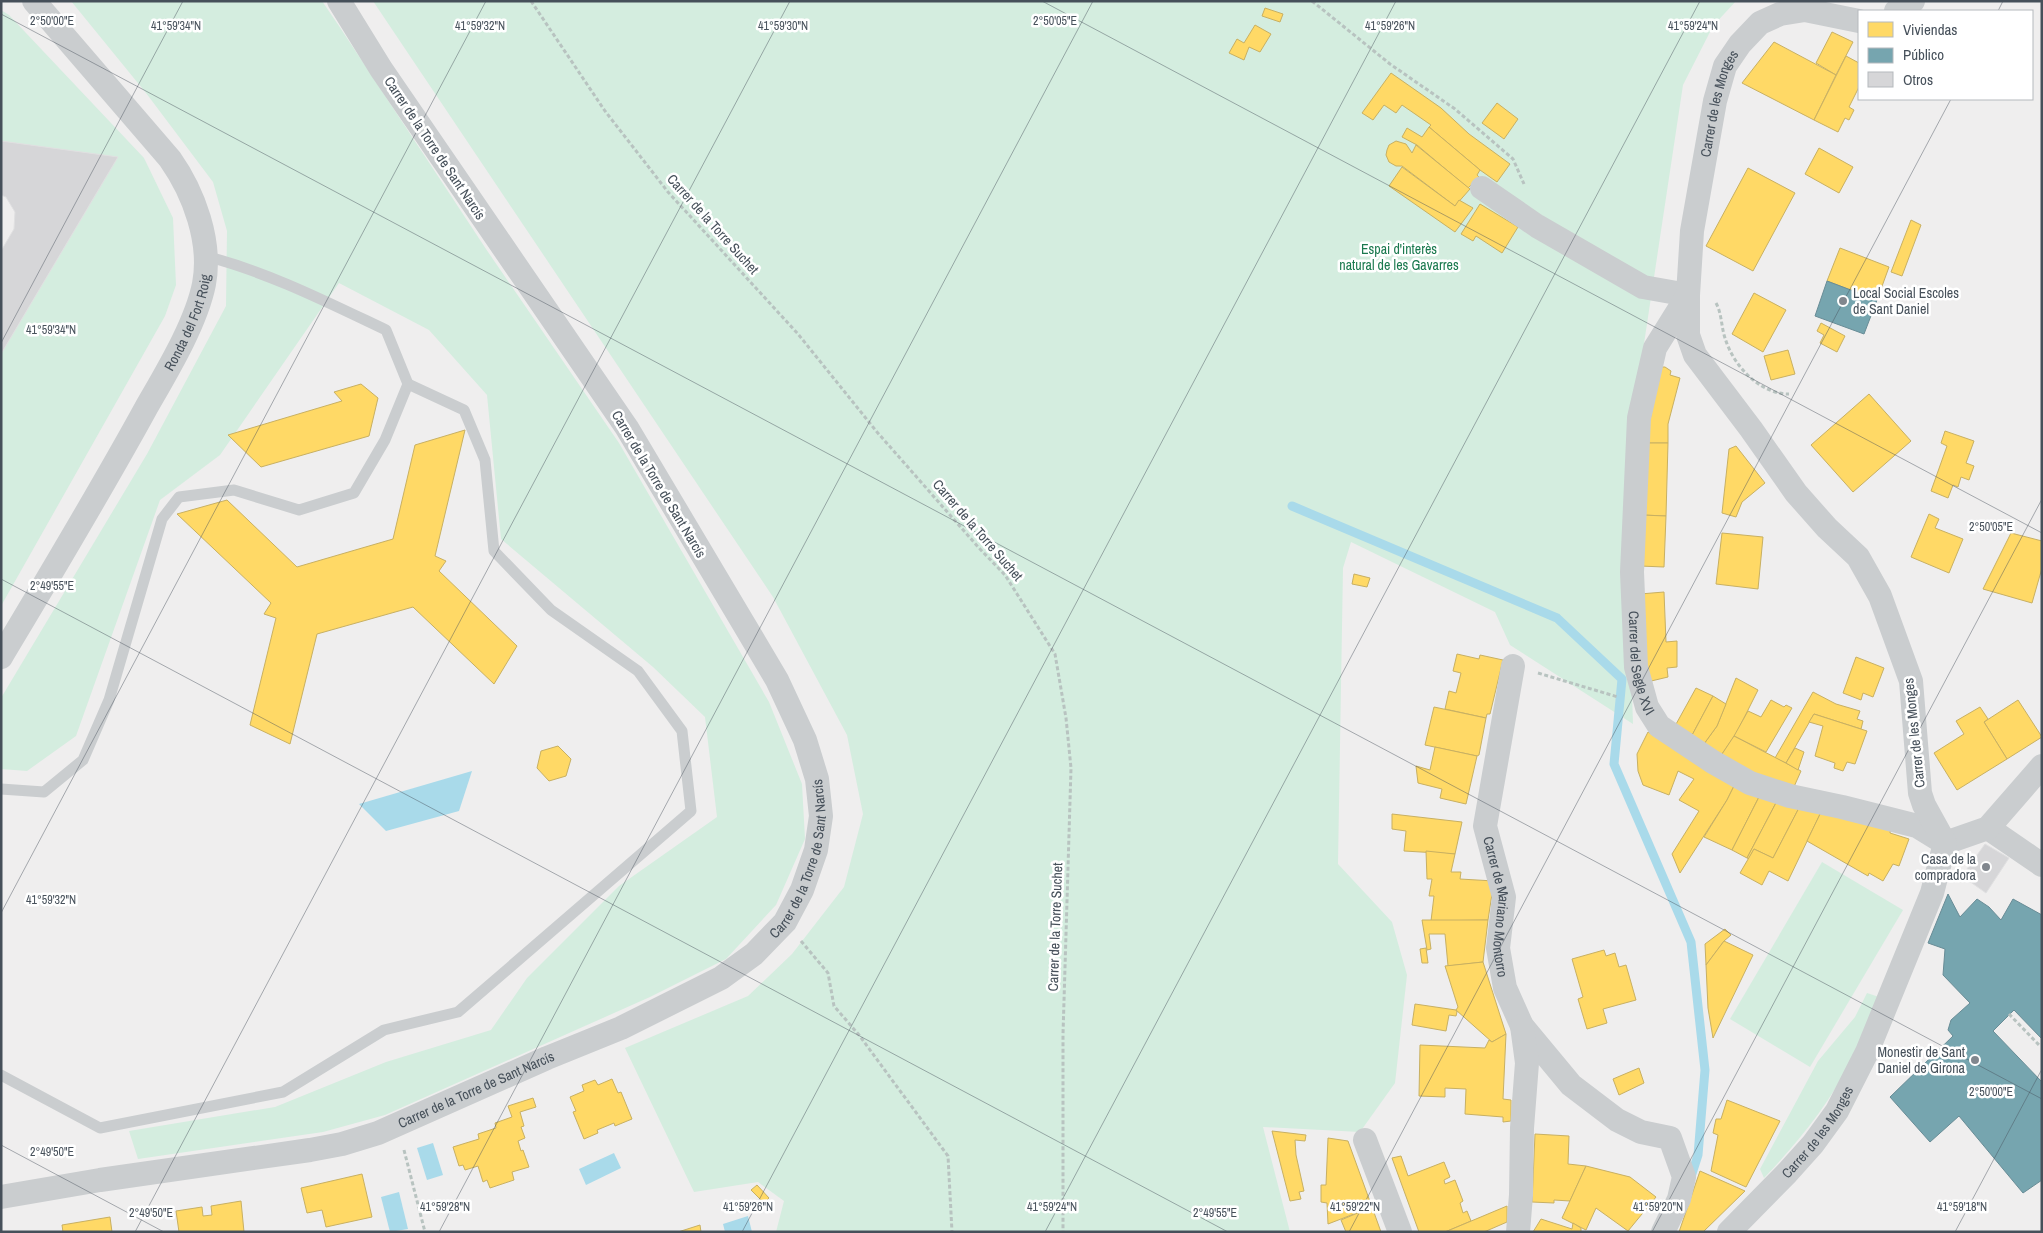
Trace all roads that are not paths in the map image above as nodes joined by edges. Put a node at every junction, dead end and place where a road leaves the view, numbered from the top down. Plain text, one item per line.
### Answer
1 (34, 1) edge
2 (339, 1) edge
3 (1913, 1) edge
4 (1898, 10) edge
5 (1858, 21) edge
6 (1482, 188) dead end
7 (205, 256) junction
8 (1688, 288) junction
9 (408, 384) junction
10 (1, 657) edge
11 (1513, 666) dead end
12 (2042, 766) edge
13 (1, 789) edge
14 (1988, 828) junction
15 (1945, 843) junction
16 (2042, 865) edge
17 (1522, 1026) junction
18 (1, 1075) edge
19 (1365, 1140) dead end
20 (1, 1198) edge
21 (1400, 1232) edge
22 (1518, 1232) edge
23 (1663, 1232) edge
24 (1729, 1232) edge

1 - 7 street, Ronda del Fort Roig
2 - 20 street, Carrer de la Torre de Sant Narcís
3 - 4 street
5 - 8 street, Carrer de les Monges
6 - 8 street
7 - 9 lane
7 - 10 street, Ronda del Fort Roig
8 - 15 street, Carrer de les Monges
8 - 15 street, Carrer del Segle XVI
9 - 13 lane
9 - 18 lane
11 - 17 street, Carrer de Mariano Montorro
12 - 14 street
14 - 15 street
14 - 16 street
15 - 24 street, Carrer de les Monges
17 - 22 street, Carrer de Mariano Montorro
17 - 23 street, Carrer de Mariano Montorro
19 - 21 street

